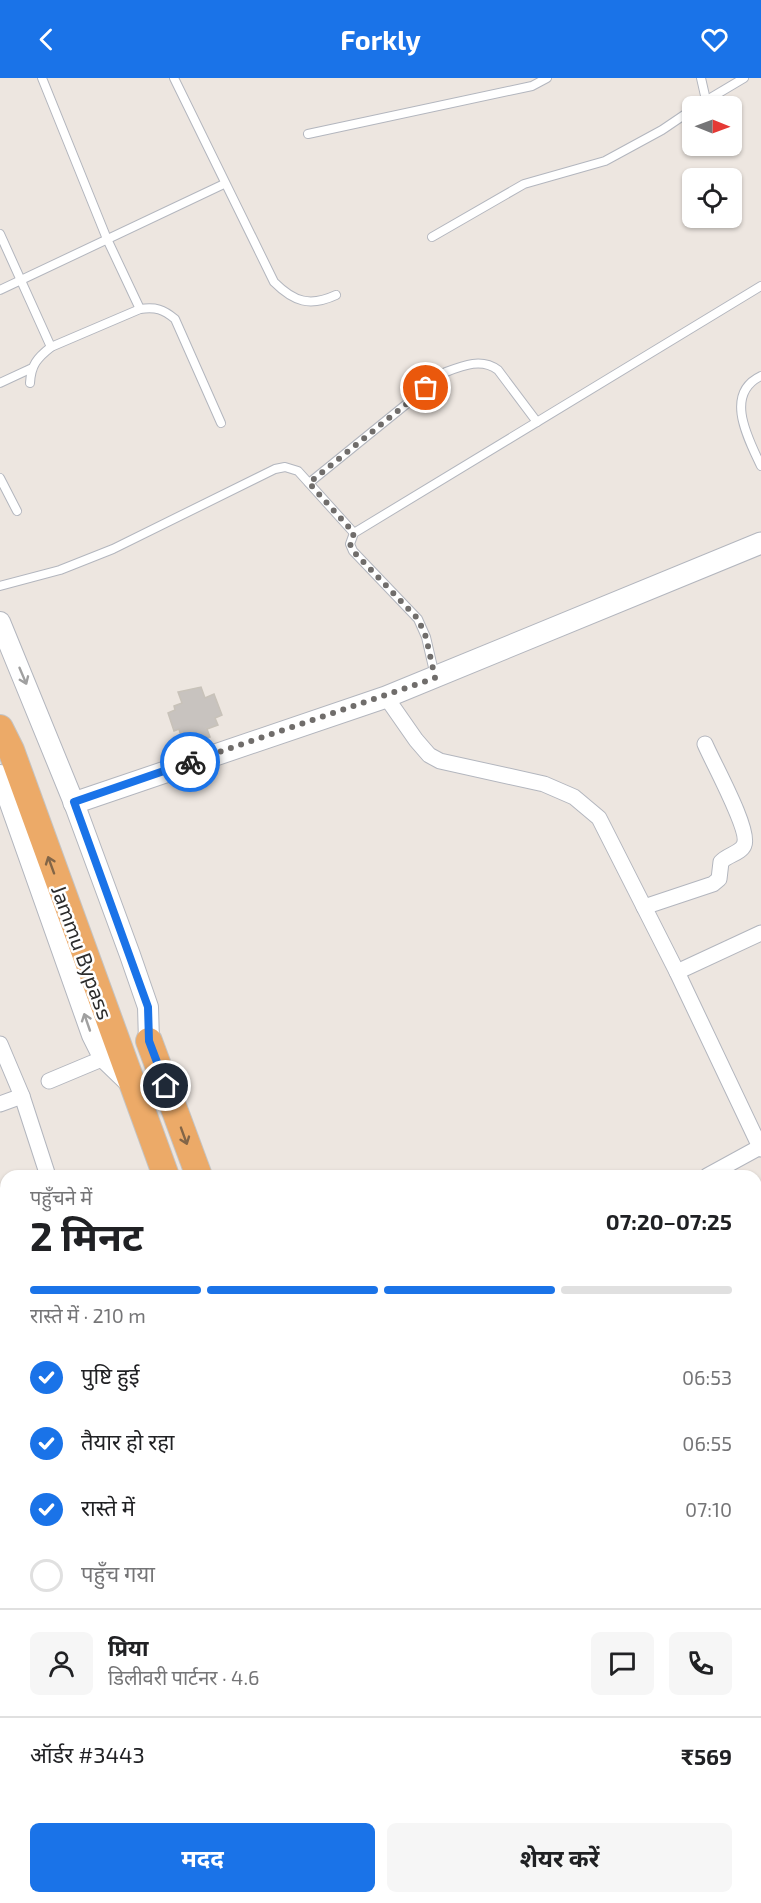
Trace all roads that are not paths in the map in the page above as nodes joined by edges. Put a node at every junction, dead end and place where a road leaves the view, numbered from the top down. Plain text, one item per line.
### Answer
1 (42, 78) edge
2 (174, 78) edge
3 (547, 78) edge
4 (701, 78) edge
5 (744, 78) edge
6 (705, 96) edge
7 (713, 96) edge
8 (682, 116) edge
9 (308, 134) dead end
10 (224, 184) junction
11 (0, 234) edge
12 (432, 237) dead end
13 (107, 239) junction
14 (22, 279) junction
15 (761, 286) edge
16 (0, 290) edge
17 (336, 295) dead end
18 (140, 309) junction
19 (51, 347) junction
20 (30, 369) junction
21 (761, 376) edge
22 (0, 383) edge
23 (30, 383) dead end
24 (537, 422) junction
25 (220, 423) dead end
26 (761, 466) edge
27 (0, 478) edge
28 (309, 483) junction
29 (17, 511) dead end
30 (354, 533) junction
31 (761, 543) edge
32 (0, 586) edge
33 (0, 622) edge
34 (435, 678) junction
35 (386, 697) junction
36 (705, 744) dead end
37 (4, 745) edge
38 (0, 777) edge
39 (74, 802) junction
40 (644, 907) junction
41 (761, 933) edge
42 (677, 972) junction
43 (149, 1041) joint
44 (0, 1044) edge
45 (104, 1058) junction
46 (49, 1081) dead end
47 (132, 1086) junction
48 (22, 1096) junction
49 (0, 1104) edge
50 (759, 1139) edge
51 (46, 1170) edge
52 (164, 1170) edge
53 (197, 1170) edge
54 (715, 1170) edge

1 - 13 lane
2 - 10 lane
3 - 9 lane
4 - 6 lane
5 - 7 lane
8 - 12 lane
10 - 13 lane
10 - 17 lane
11 - 14 lane
13 - 14 lane
13 - 18 lane
14 - 16 lane
14 - 19 lane
15 - 24 lane
18 - 19 lane
18 - 25 lane
19 - 20 lane
20 - 22 lane
20 - 23 lane
21 - 26 lane
24 - 28 lane
24 - 30 lane
27 - 29 lane
28 - 30 lane
28 - 32 lane
30 - 34 lane
31 - 34 main road
33 -> 39 street
34 - 35 main road
35 - 39 main road
35 - 40 street
36 - 40 street
47 -> 37 highway, Jammu Bypass
45 -> 38 street
39 - 43 street
40 - 42 street
41 - 42 street
42 - 50 street
43 -> 53 highway
44 - 48 street
45 - 46 street
45 - 47 street
47 - 52 highway, Jammu Bypass
48 - 49 street
48 - 51 street
50 - 54 street

